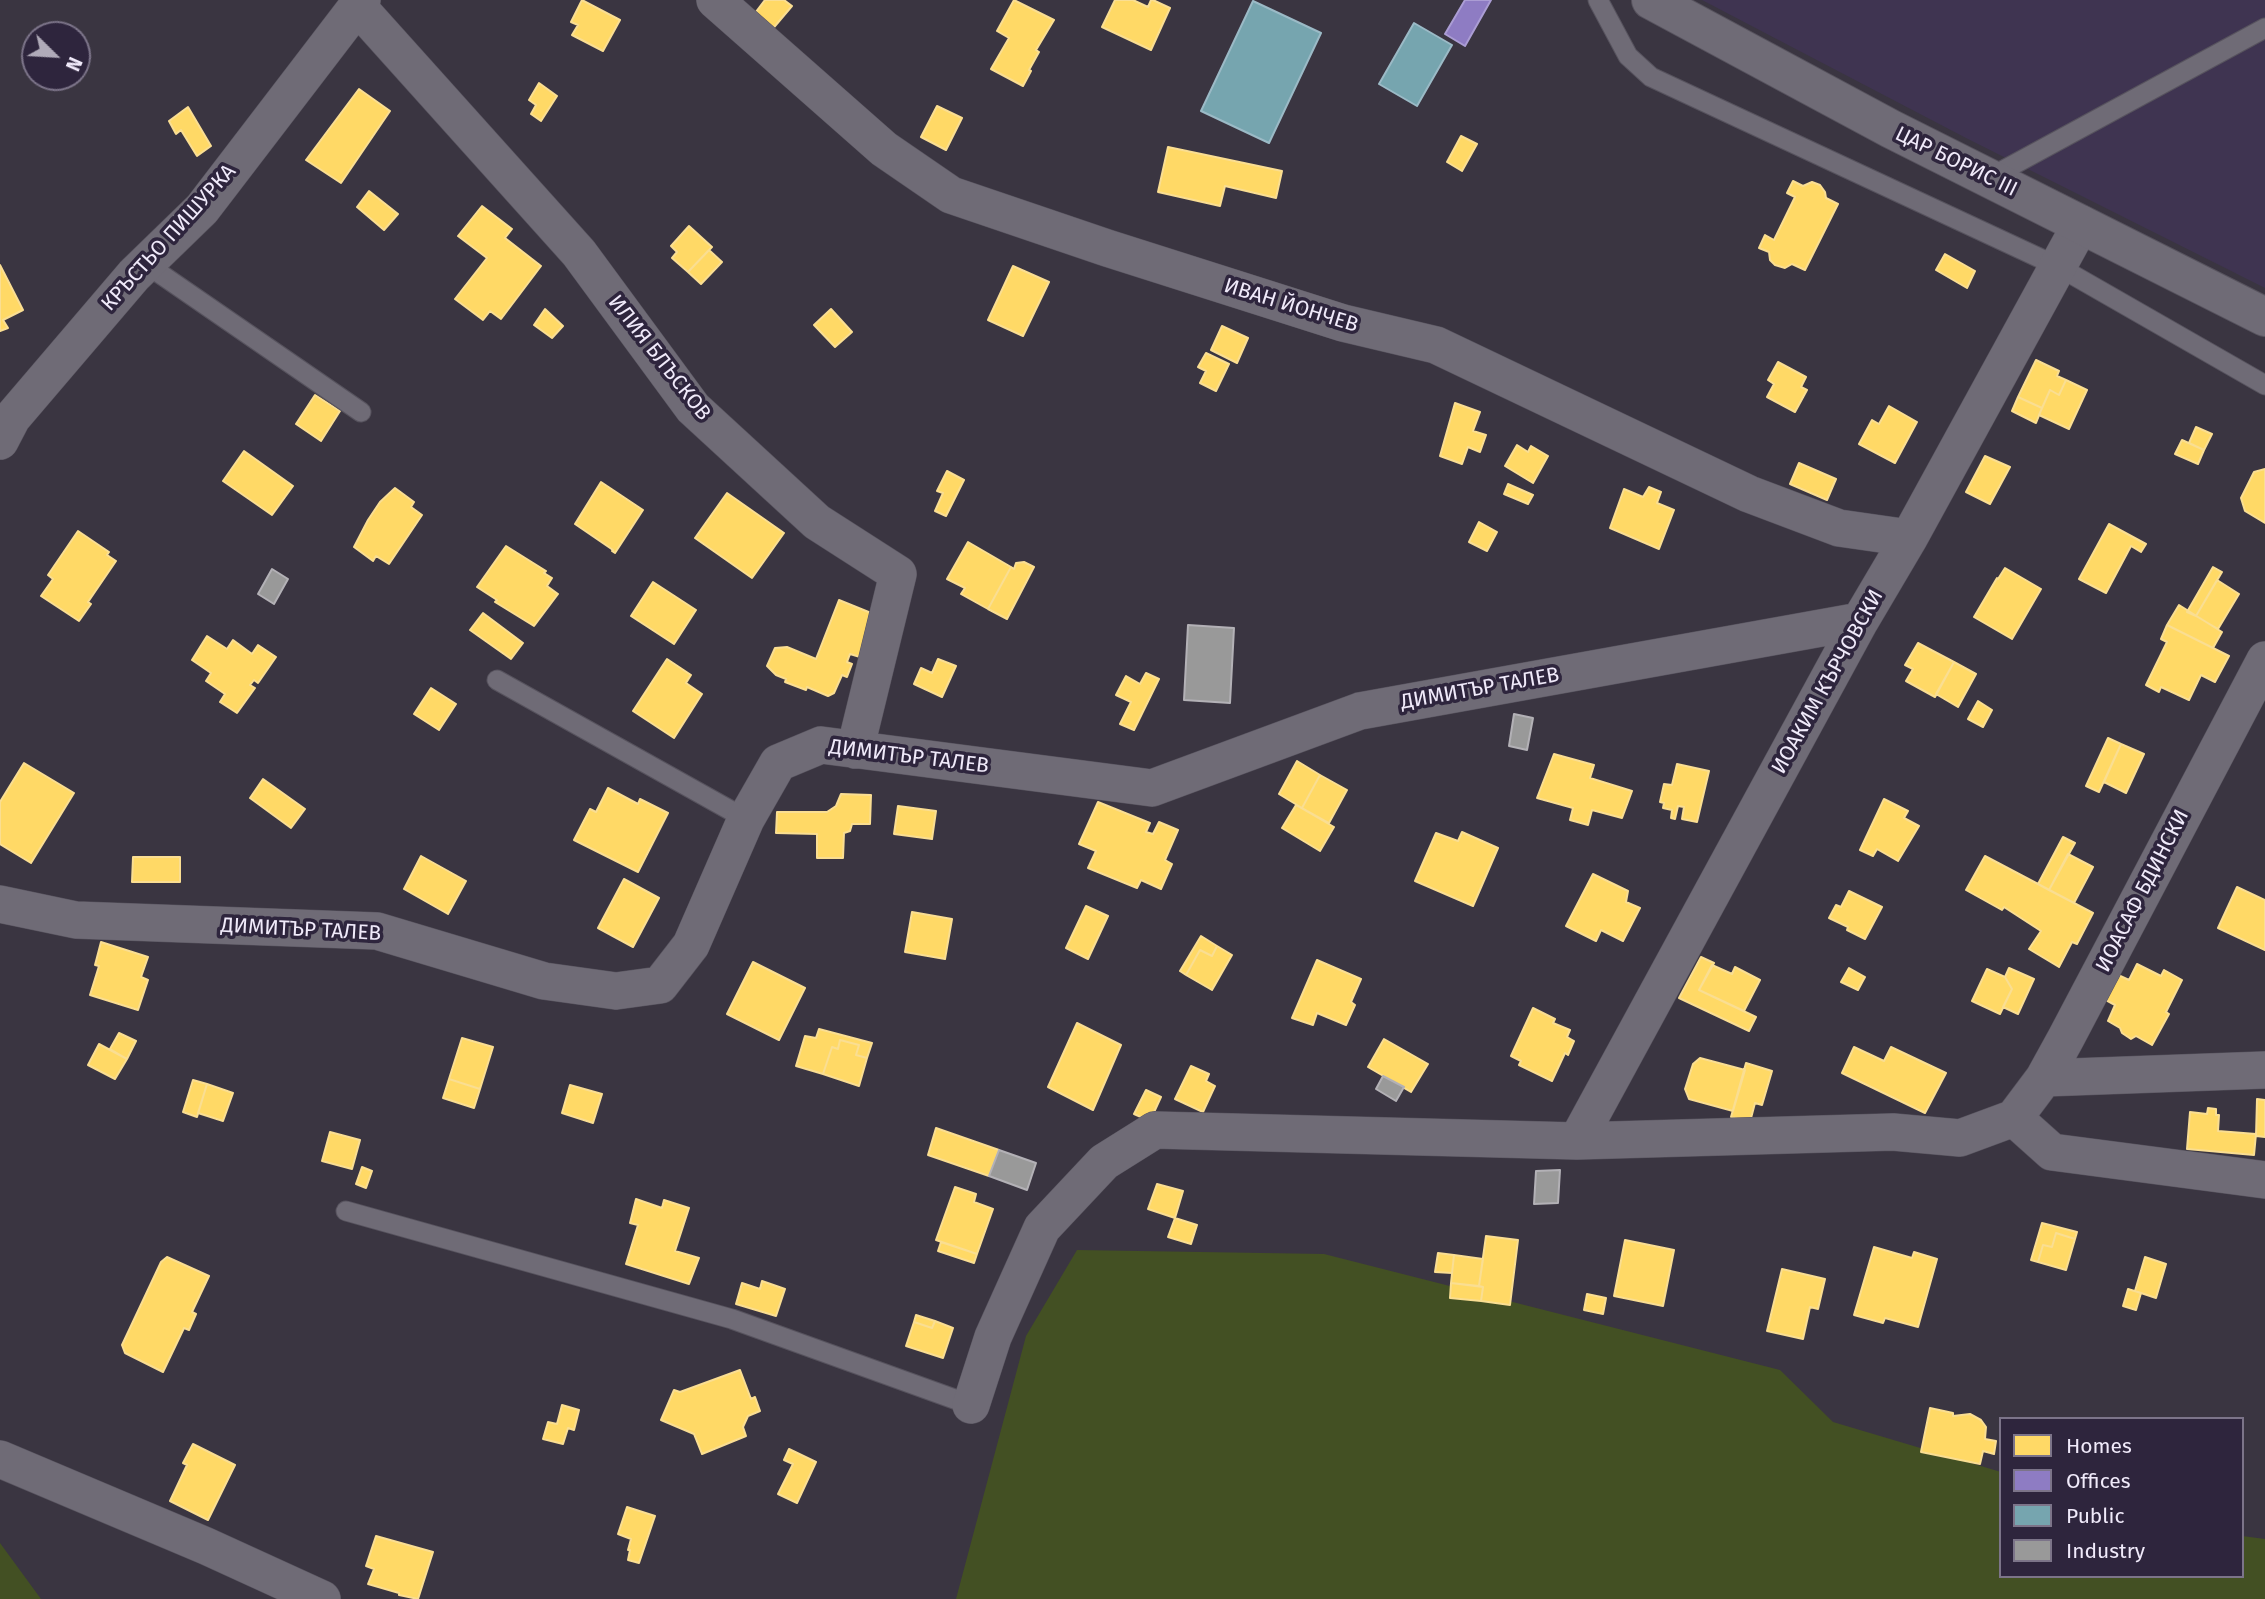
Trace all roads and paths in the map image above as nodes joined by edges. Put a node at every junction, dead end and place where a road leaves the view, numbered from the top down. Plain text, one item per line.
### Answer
1 (715, 0) edge
2 (1598, 0) edge
3 (1651, 0) edge
4 (360, 4) edge
5 (2265, 28) edge
6 (1989, 178) junction
7 (2081, 223) junction
8 (146, 264) junction
9 (2059, 267) junction
10 (2265, 317) edge
11 (2265, 385) edge
12 (361, 412) dead end
13 (0, 441) edge
14 (1909, 538) junction
15 (1860, 621) junction
16 (2265, 660) edge
17 (496, 680) dead end
18 (855, 750) junction
19 (746, 819) junction
20 (0, 904) edge
21 (2265, 1070) edge
22 (2045, 1078) junction
23 (2014, 1118) junction
24 (1577, 1141) junction
25 (2265, 1180) edge
26 (346, 1211) dead end
27 (971, 1405) joint
28 (0, 1459) edge
29 (321, 1599) edge

1 - 14 street, ИВАН ЙОНЧЕВ
2 - 9 lane
3 - 6 street, ЦАР БОРИС III
4 - 8 street, КРЪСТЬО ПИШУРКА
4 - 18 street, ИЛИЯ БЛЪСКОВ
5 - 6 lane
6 - 7 street, ЦАР БОРИС III
7 - 9 street, ИОАКИМ КЪРЧОВСКИ
7 - 10 street, ЦАР БОРИС III
8 - 12 lane
8 - 13 street, КРЪСТЬО ПИШУРКА
9 - 11 lane
9 - 14 street, ИОАКИМ КЪРЧОВСКИ
14 - 15 street, ИОАКИМ КЪРЧОВСКИ
15 - 18 street, ДИМИТЪР ТАЛЕВ
15 - 24 street, ИОАКИМ КЪРЧОВСКИ
16 - 22 street, ИОАСАФ БДИНСКИ
17 - 19 lane
18 - 19 street, ДИМИТЪР ТАЛЕВ
19 - 20 street, ДИМИТЪР ТАЛЕВ
21 - 22 street
22 - 23 street, ИОАСАФ БДИНСКИ
23 - 24 street
23 - 25 street
24 - 27 street
26 - 27 lane
28 - 29 street

